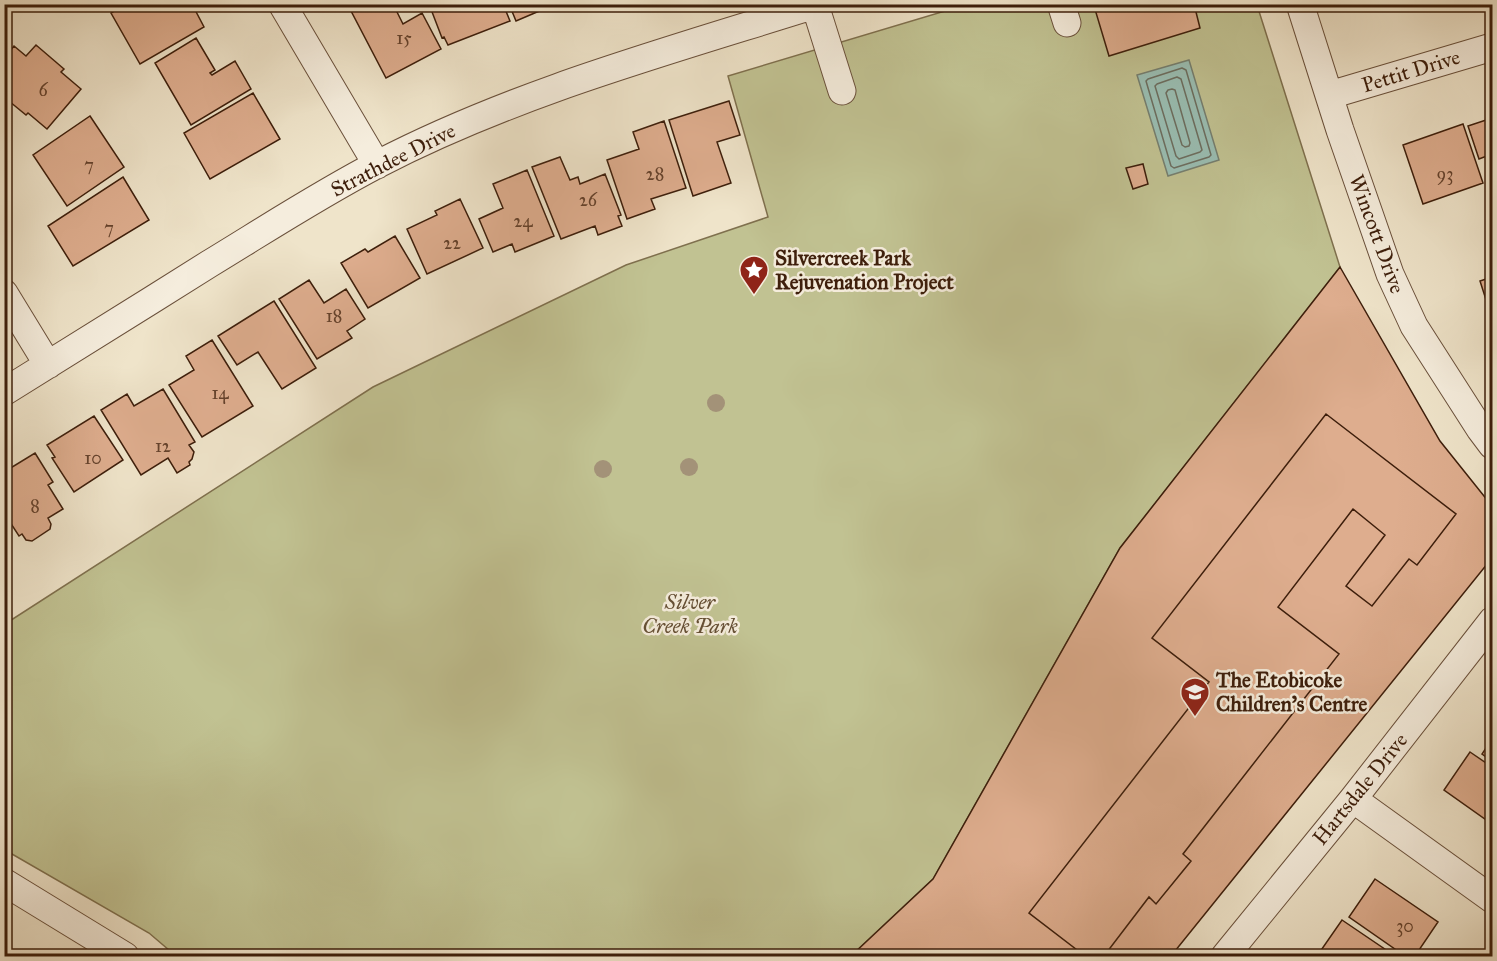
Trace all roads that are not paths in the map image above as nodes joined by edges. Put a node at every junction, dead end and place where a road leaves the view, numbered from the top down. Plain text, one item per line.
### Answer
1 (282, 4) edge
2 (1300, 4) edge
3 (816, 5) edge
4 (1492, 47) edge
5 (842, 91) dead end
6 (1329, 95) junction
7 (377, 165) junction
8 (4, 293) edge
9 (48, 365) junction
10 (4, 392) edge
11 (1492, 445) edge
12 (1492, 621) edge
13 (1353, 799) junction
14 (4, 882) edge
15 (1492, 899) edge
16 (125, 957) edge
17 (1225, 957) edge

1 - 7 street
2 - 6 street, Wincott Drive
3 - 5 street
3 - 7 street, Strathdee Drive
4 - 6 street, Pettit Drive
6 - 11 street, Wincott Drive
7 - 9 street, Strathdee Drive
8 - 9 street
9 - 10 street, Strathdee Drive
12 - 13 street, Hartsdale Drive
13 - 15 street
13 - 17 street, Hartsdale Drive
14 - 16 street

